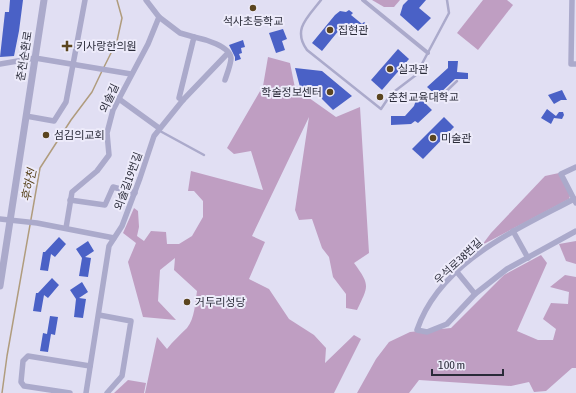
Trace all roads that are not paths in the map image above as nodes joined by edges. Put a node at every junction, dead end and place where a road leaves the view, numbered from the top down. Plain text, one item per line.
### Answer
1 (44, 0) edge
2 (85, 0) edge
3 (146, 0) edge
4 (321, 0) edge
5 (363, 0) edge
6 (447, 0) edge
7 (572, 0) edge
8 (159, 17) junction
9 (194, 37) junction
10 (228, 53) junction
11 (428, 53) junction
12 (36, 58) junction
13 (0, 64) edge
14 (73, 64) junction
15 (576, 64) edge
16 (131, 74) junction
17 (225, 80) dead end
18 (457, 81) dead end
19 (119, 99) junction
20 (183, 100) junction
21 (435, 102) dead end
22 (26, 116) junction
23 (158, 129) junction
24 (204, 155) dead end
25 (576, 167) edge
26 (135, 193) junction
27 (70, 200) junction
28 (575, 201) edge
29 (0, 219) edge
30 (10, 219) junction
31 (66, 228) junction
32 (513, 231) junction
33 (576, 231) edge
34 (114, 238) junction
35 (528, 258) junction
36 (456, 272) junction
37 (0, 286) edge
38 (475, 294) junction
39 (99, 315) junction
40 (90, 366) junction
41 (70, 393) edge
42 (86, 393) edge
43 (107, 393) edge

1 - 12 street, 춘천순환로
2 - 14 street
3 - 8 street
4 - 11 lane
5 - 11 street
6 - 11 lane
7 - 15 street
8 - 9 street
8 - 16 street, 외솔길
9 - 10 street
9 - 20 street
10 - 17 street
10 - 20 street, 외솔길19번길
12 - 13 street
12 - 14 street
12 - 22 street, 춘천순환로
14 - 16 street
14 - 22 street
16 - 19 street, 외솔길
18 - 21 lane
19 - 23 street
19 - 27 street, 외솔길
20 - 23 street, 외솔길19번길
22 - 30 street, 춘천순환로
23 - 24 lane
23 - 26 street, 외솔길19번길
25 - 28 street, 우석로38번길
26 - 27 street
26 - 34 street, 외솔길19번길
27 - 31 street, 외솔길
28 - 32 street, 우석로38번길
29 - 30 street
30 - 31 street
30 - 37 street, 춘천순환로
31 - 34 street
32 - 35 street
32 - 36 street, 우석로38번길
33 - 35 street, 우석로38번길
34 - 39 street, 외솔길19번길
35 - 38 street, 우석로38번길
36 - 38 street
36 - 38 street, 우석로38번길
39 - 40 street, 외솔길19번길
39 - 43 street
40 - 41 street
40 - 42 street, 외솔길19번길

